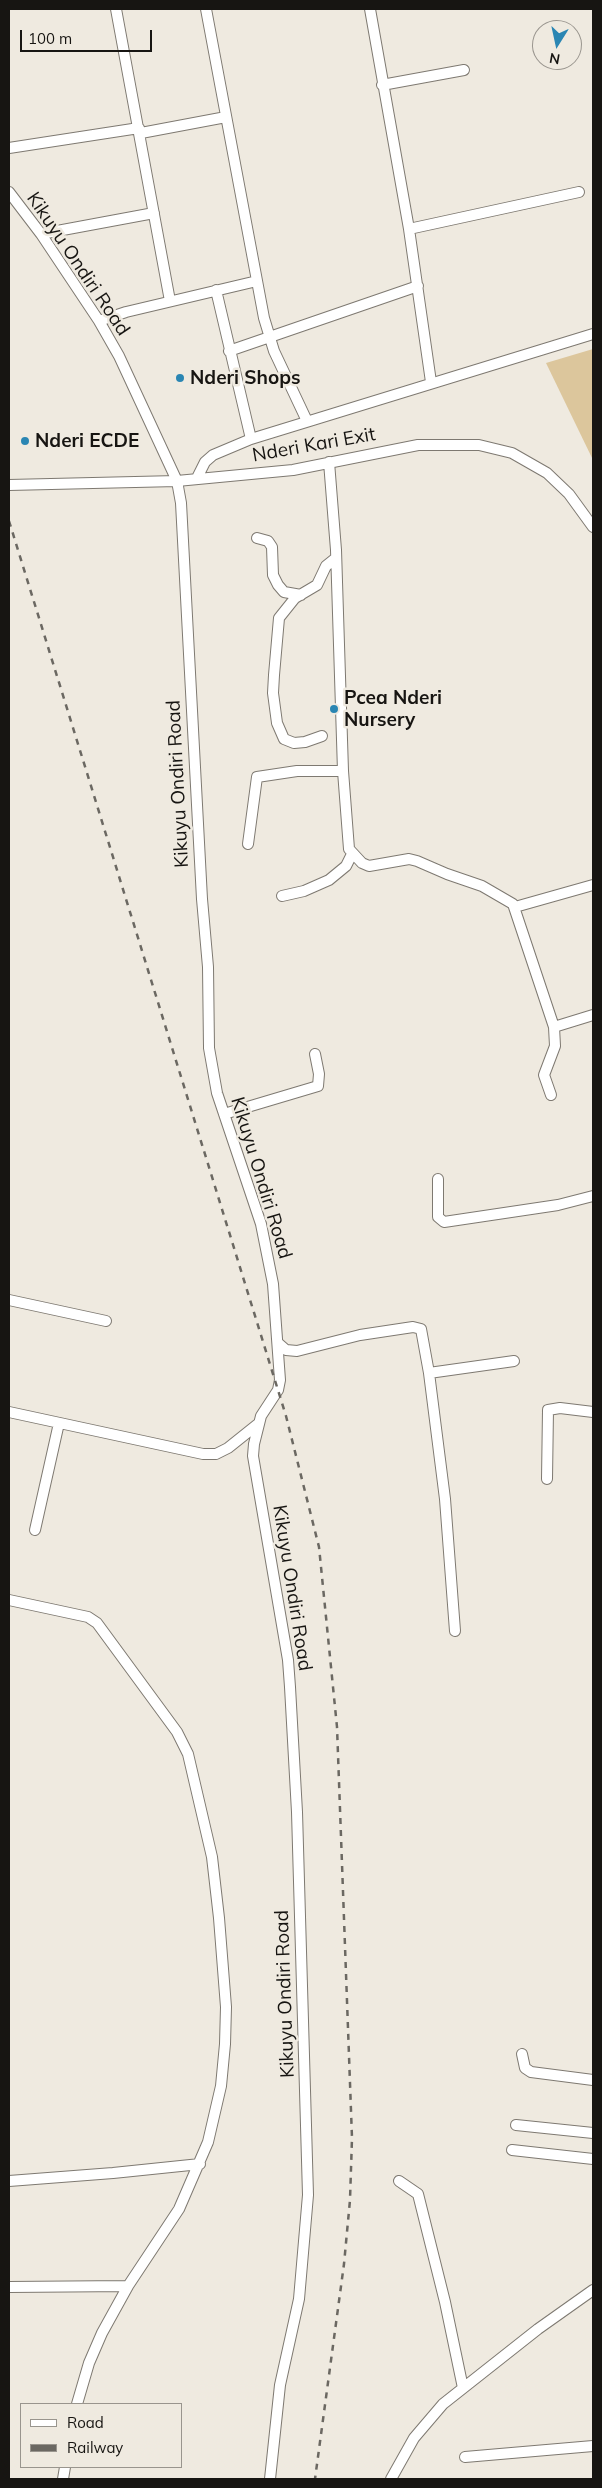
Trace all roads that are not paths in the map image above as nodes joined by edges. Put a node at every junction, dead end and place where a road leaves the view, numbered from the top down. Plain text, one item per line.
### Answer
1 (116, 9) edge
2 (206, 9) edge
3 (370, 9) edge
4 (464, 70) dead end
5 (382, 85) junction
6 (226, 117) junction
7 (140, 131) junction
8 (9, 148) edge
9 (9, 192) edge
10 (579, 192) dead end
11 (154, 214) junction
12 (408, 228) junction
13 (41, 234) junction
14 (257, 281) junction
15 (418, 286) junction
16 (216, 290) junction
17 (170, 301) junction
18 (100, 321) junction
19 (593, 334) edge
20 (270, 339) junction
21 (229, 351) junction
22 (431, 382) junction
23 (307, 421) junction
24 (251, 439) junction
25 (329, 462) junction
26 (197, 478) junction
27 (177, 481) junction
28 (9, 485) edge
29 (593, 527) edge
30 (257, 538) dead end
31 (336, 558) junction
32 (301, 595) junction
33 (322, 736) dead end
34 (343, 771) junction
35 (248, 844) dead end
36 (352, 854) junction
37 (593, 886) edge
38 (282, 896) dead end
39 (515, 907) junction
40 (593, 1015) edge
41 (554, 1027) junction
42 (315, 1054) dead end
43 (550, 1095) dead end
44 (224, 1114) junction
45 (438, 1179) dead end
46 (593, 1196) edge
47 (9, 1300) edge
48 (106, 1321) dead end
49 (278, 1343) junction
50 (514, 1361) dead end
51 (429, 1373) junction
52 (9, 1412) edge
53 (593, 1412) edge
54 (60, 1423) junction
55 (258, 1424) junction
56 (547, 1479) dead end
57 (35, 1530) dead end
58 (9, 1600) edge
59 (455, 1631) dead end
60 (522, 2054) dead end
61 (593, 2080) edge
62 (516, 2125) dead end
63 (593, 2133) edge
64 (512, 2150) dead end
65 (593, 2159) edge
66 (200, 2164) junction
67 (9, 2180) edge
68 (399, 2181) dead end
69 (128, 2286) junction
70 (9, 2287) edge
71 (593, 2290) edge
72 (463, 2388) junction
73 (77, 2403) edge
74 (593, 2446) edge
75 (465, 2457) dead end
76 (270, 2479) edge
77 (390, 2479) edge

1 - 7 street
2 - 6 street
3 - 5 street
4 - 5 street
5 - 12 street
6 - 7 street
6 - 14 street
7 - 8 street
7 - 11 street
9 - 13 street, Kikuyu Ondiri Road
10 - 12 street
11 - 13 street
11 - 17 street
12 - 15 street
13 - 18 street, Kikuyu Ondiri Road
14 - 16 street
14 - 20 street
15 - 20 street
15 - 22 street
16 - 17 street
16 - 21 street
17 - 18 street
18 - 27 street, Kikuyu Ondiri Road
19 - 22 street
20 - 21 street
20 - 23 street
21 - 24 street
22 - 23 street
23 - 24 street
24 - 26 street
25 - 26 street, Nderi Kari Exit
25 - 29 street, Nderi Kari Exit
25 - 31 street
26 - 27 street, Nderi Kari Exit
27 - 28 street, Nderi Kari Exit
27 - 44 street, Kikuyu Ondiri Road
30 - 32 street
31 - 32 street
31 - 34 street
32 - 33 street
34 - 35 street
34 - 36 street
36 - 38 street
36 - 39 street
37 - 39 street
39 - 41 street
40 - 41 street
41 - 43 street
42 - 44 street
44 - 49 street, Kikuyu Ondiri Road
45 - 46 street
47 - 48 street
49 - 51 street
49 - 55 street, Kikuyu Ondiri Road
50 - 51 street
51 - 59 street
52 - 54 street
53 - 56 street
54 - 55 street
54 - 57 street
55 - 76 street, Kikuyu Ondiri Road
58 - 66 street
60 - 61 street
62 - 63 street
64 - 65 street
66 - 67 street
66 - 69 street
68 - 72 street
69 - 70 street
69 - 73 street
71 - 72 street
72 - 77 street
74 - 75 street

